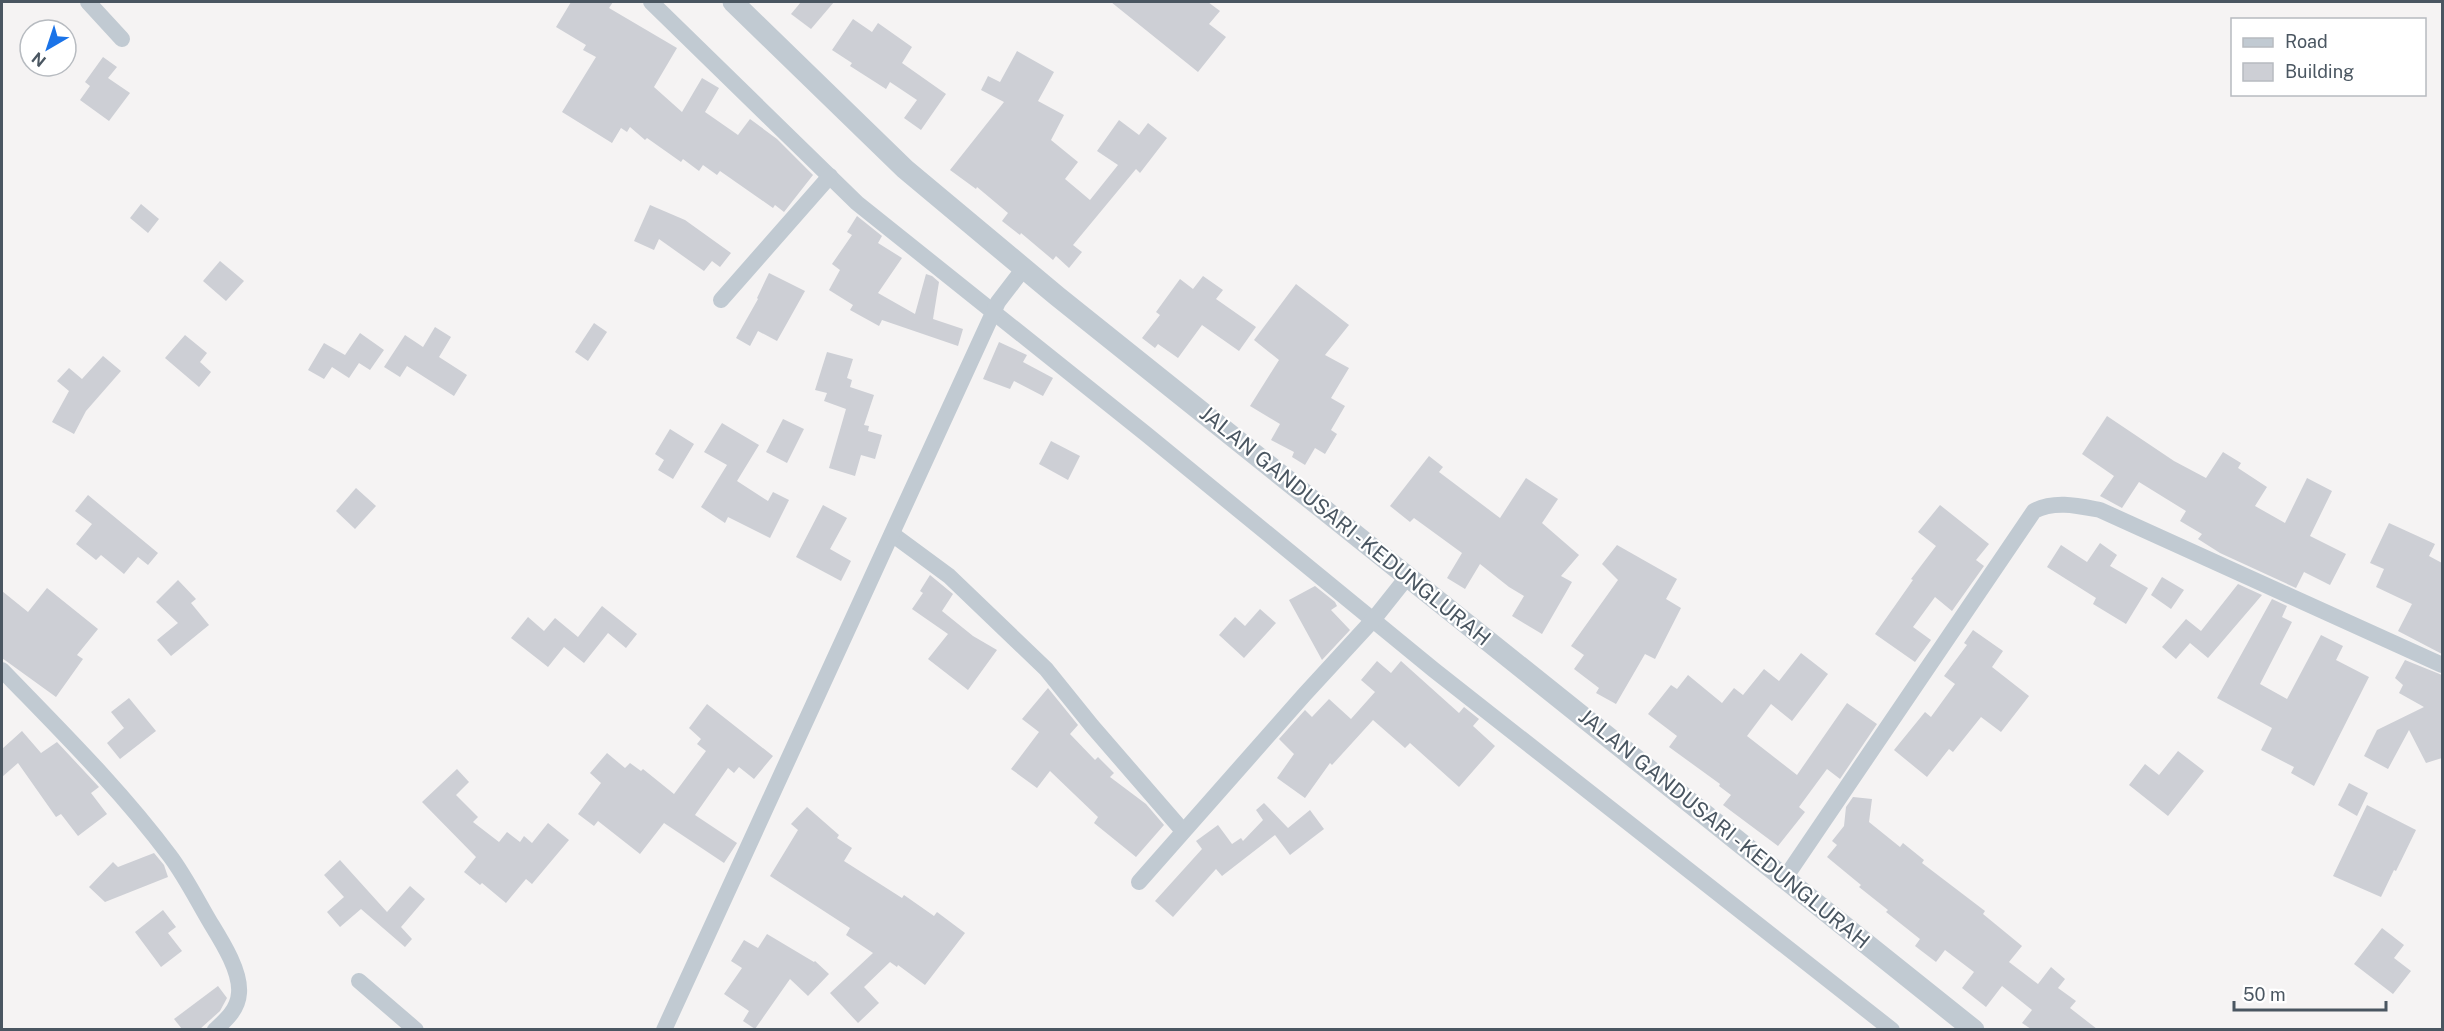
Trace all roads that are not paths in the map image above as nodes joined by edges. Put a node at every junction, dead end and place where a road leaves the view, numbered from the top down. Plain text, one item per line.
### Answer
1 (88, 2) edge
2 (651, 2) edge
3 (733, 2) edge
4 (122, 39) dead end
5 (830, 176) junction
6 (1018, 276) junction
7 (721, 300) dead end
8 (996, 307) junction
9 (892, 534) junction
10 (1402, 584) junction
11 (1376, 617) junction
12 (2442, 666) edge
13 (2, 670) edge
14 (1183, 831) junction
15 (1785, 878) junction
16 (1139, 882) dead end
17 (359, 981) dead end
18 (215, 1029) edge
19 (416, 1029) edge
20 (664, 1029) edge
21 (1892, 1029) edge
22 (1974, 1029) edge

1 - 4 street
2 - 5 street
3 - 6 street, JALAN GANDUSARI - KEDUNGLURAH
5 - 7 street
5 - 8 street
6 - 8 street
6 - 10 street, JALAN GANDUSARI - KEDUNGLURAH
8 - 9 street
8 - 11 street
9 - 14 street
9 - 20 street
10 - 11 street
10 - 15 street, JALAN GANDUSARI - KEDUNGLURAH
11 - 14 street
11 - 21 street
12 - 15 street
13 - 18 street
14 - 16 street
15 - 22 street, JALAN GANDUSARI - KEDUNGLURAH
17 - 19 street

